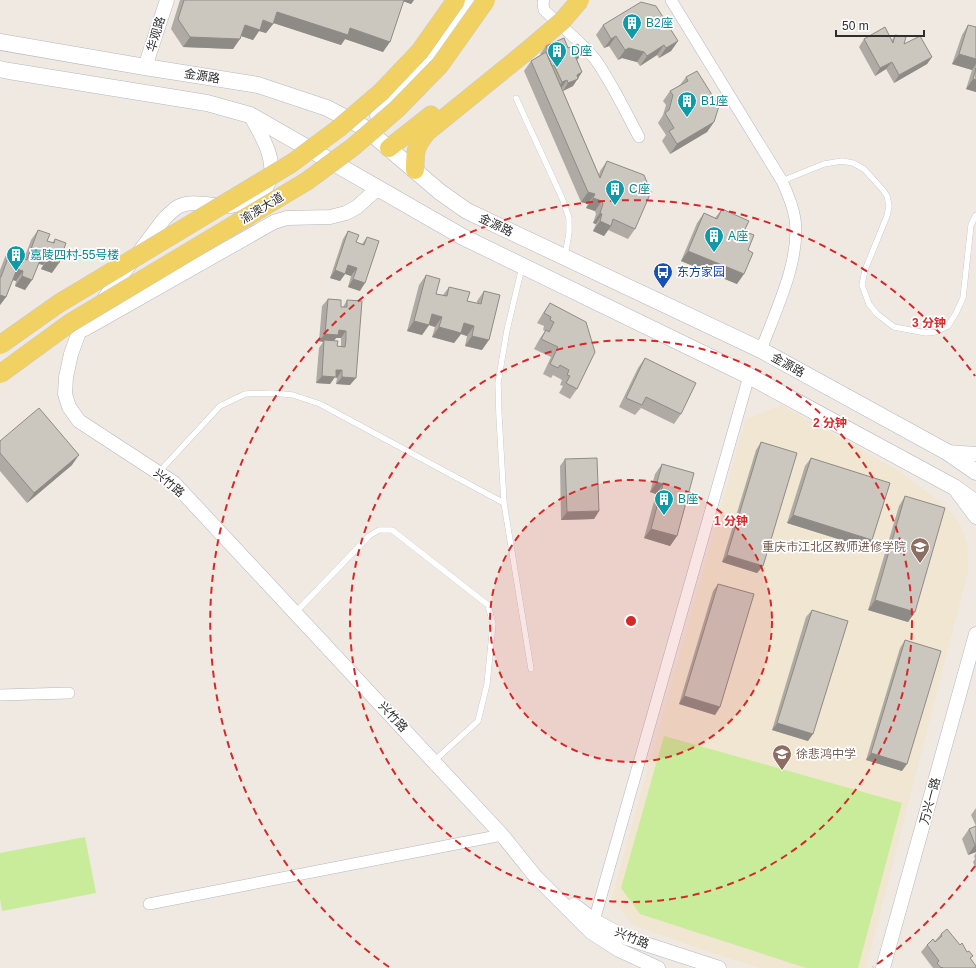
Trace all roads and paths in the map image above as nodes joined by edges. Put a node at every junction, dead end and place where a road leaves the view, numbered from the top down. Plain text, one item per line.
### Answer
1 (167, 0) edge
2 (456, 0) edge
3 (471, 0) edge
4 (486, 0) edge
5 (544, 0) edge
6 (569, 0) edge
7 (580, 0) edge
8 (671, 0) edge
9 (0, 42) edge
10 (519, 52) junction
11 (145, 67) junction
12 (0, 69) edge
13 (516, 98) dead end
14 (250, 115) junction
15 (365, 128) junction
16 (638, 137) dead end
17 (389, 148) junction
18 (415, 170) junction
19 (782, 181) junction
20 (378, 188) junction
21 (976, 214) edge
22 (486, 220) junction
23 (463, 237) junction
24 (565, 258) junction
25 (522, 266) junction
26 (79, 332) junction
27 (0, 345) edge
28 (761, 350) junction
29 (0, 374) edge
30 (749, 376) junction
31 (947, 452) junction
32 (976, 454) edge
33 (976, 465) edge
34 (159, 472) junction
35 (976, 472) edge
36 (954, 487) junction
37 (504, 503) junction
38 (976, 503) edge
39 (976, 517) edge
40 (295, 613) junction
41 (976, 634) edge
42 (532, 670) dead end
43 (69, 693) dead end
44 (0, 695) edge
45 (433, 761) junction
46 (502, 835) junction
47 (149, 904) dead end
48 (593, 926) junction
49 (658, 968) edge
50 (719, 968) edge
51 (883, 968) edge

1 - 11 street, 华观路
2 - 27 main road, 渝澳大道, bridge
3 - 15 street
4 - 29 main road, 渝澳大道, bridge
5 - 16 street
6 - 10 main road
7 - 10 main road, bridge
8 - 19 street
9 - 11 main road, 金源路
10 - 17 main road
10 - 18 main road
11 - 15 main road, 金源路
12 - 14 main road, 金源路
13 - 24 lane
14 - 20 main road, 金源路
14 - 26 street, 兴竹路
15 - 17 main road, 金源路
17 - 18 main road, 金源路
18 - 22 main road, 金源路
19 - 21 lane
19 - 28 street
20 - 23 main road, 金源路
20 - 26 street
22 - 23 main road
22 - 24 main road, 金源路
23 - 25 main road, 金源路
24 - 28 main road, 金源路
25 - 30 main road, 金源路
25 - 37 lane
26 - 34 street, 兴竹路
28 - 31 main road, 金源路
30 - 36 main road, 金源路
30 - 48 street
31 - 32 street
31 - 33 street
31 - 35 main road, 金源路
34 - 37 lane
34 - 40 street, 兴竹路
36 - 38 main road, 金源路
36 - 39 street
37 - 42 lane
40 - 45 street, 兴竹路
40 - 45 lane
41 - 51 street, 万兴一路
43 - 44 street
45 - 46 street, 兴竹路
46 - 47 street
46 - 48 street, 兴竹路
48 - 49 street, 兴竹路
48 - 50 street, 兴竹路

